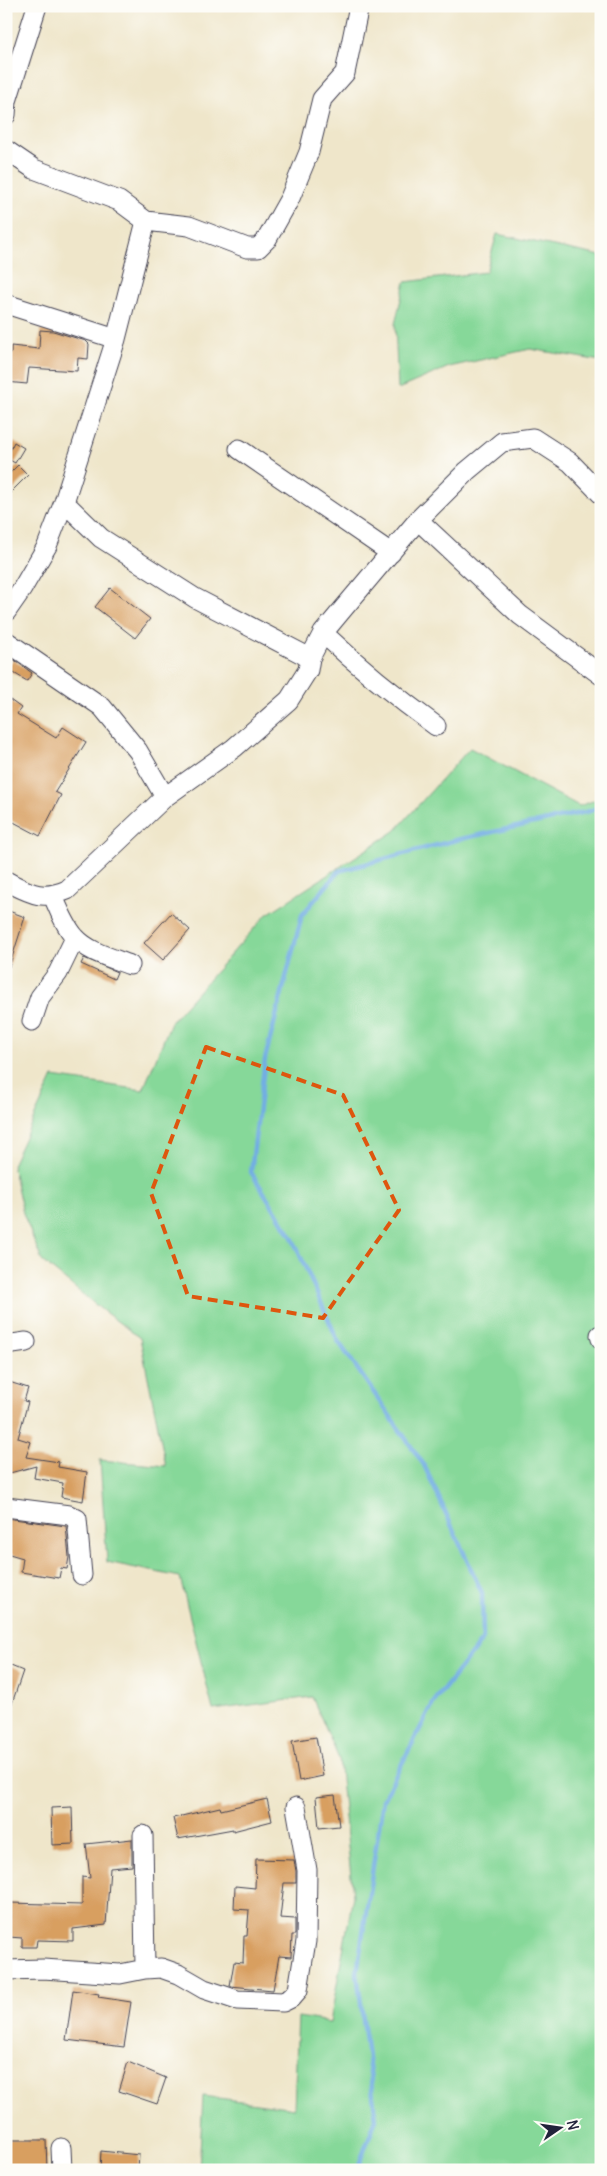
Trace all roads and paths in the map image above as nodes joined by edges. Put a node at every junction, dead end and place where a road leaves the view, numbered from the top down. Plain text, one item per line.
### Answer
1 (37, 6) edge
2 (359, 6) edge
3 (6, 115) edge
4 (6, 150) edge
5 (146, 221) junction
6 (6, 304) edge
7 (116, 339) junction
8 (239, 449) dead end
9 (601, 494) edge
10 (64, 502) junction
11 (418, 520) junction
12 (391, 553) junction
13 (6, 612) edge
14 (323, 633) junction
15 (6, 641) edge
16 (310, 658) junction
17 (601, 675) edge
18 (436, 726) dead end
19 (165, 797) junction
20 (6, 881) edge
21 (53, 896) junction
22 (75, 938) junction
23 (130, 965) dead end
24 (32, 1021) dead end
25 (26, 1342) dead end
26 (6, 1345) edge
27 (6, 1507) edge
28 (82, 1575) dead end
29 (296, 1807) dead end
30 (143, 1835) dead end
31 (145, 1969) junction
32 (6, 1970) edge
33 (61, 2148) dead end
34 (62, 2170) edge

1 - 3 street
2 - 5 street
4 - 5 street
5 - 7 street
6 - 7 street
7 - 10 street
8 - 12 street
9 - 11 street
10 - 13 street
10 - 16 street
11 - 12 street
11 - 17 street
12 - 14 street
14 - 16 street
14 - 18 street
15 - 19 street
16 - 19 street
19 - 21 street
20 - 21 street
21 - 22 street
22 - 23 street
22 - 24 street
25 - 26 street
27 - 28 street
29 - 31 street
30 - 31 street
31 - 32 street
33 - 34 street

